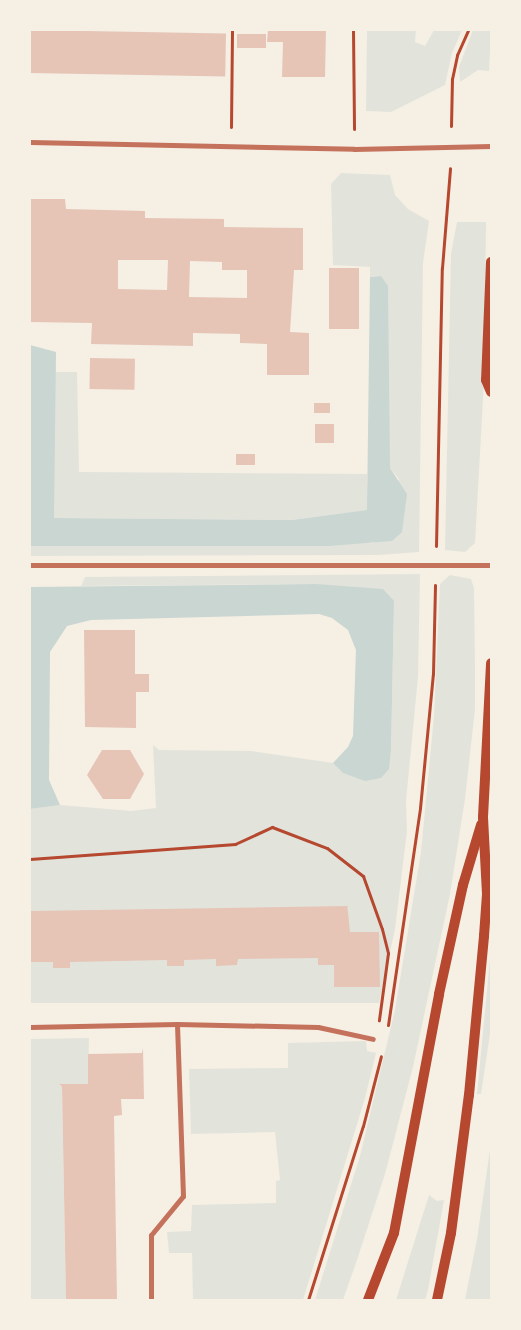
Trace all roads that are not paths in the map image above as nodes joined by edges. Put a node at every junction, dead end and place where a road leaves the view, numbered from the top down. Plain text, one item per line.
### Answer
1 (30, 142) edge
2 (491, 146) edge
3 (491, 262) edge
4 (491, 392) edge
5 (30, 565) edge
6 (491, 565) edge
7 (491, 663) edge
8 (483, 817) junction
9 (177, 1024) junction
10 (30, 1027) edge
11 (373, 1039) road end
12 (151, 1300) edge
13 (368, 1300) edge
14 (437, 1300) edge

1 - 2 street
3 - 4 main road
5 - 6 street
7 - 8 main road
8 - 13 main road
8 - 14 main road
9 - 10 street
9 - 11 street
9 - 12 street

